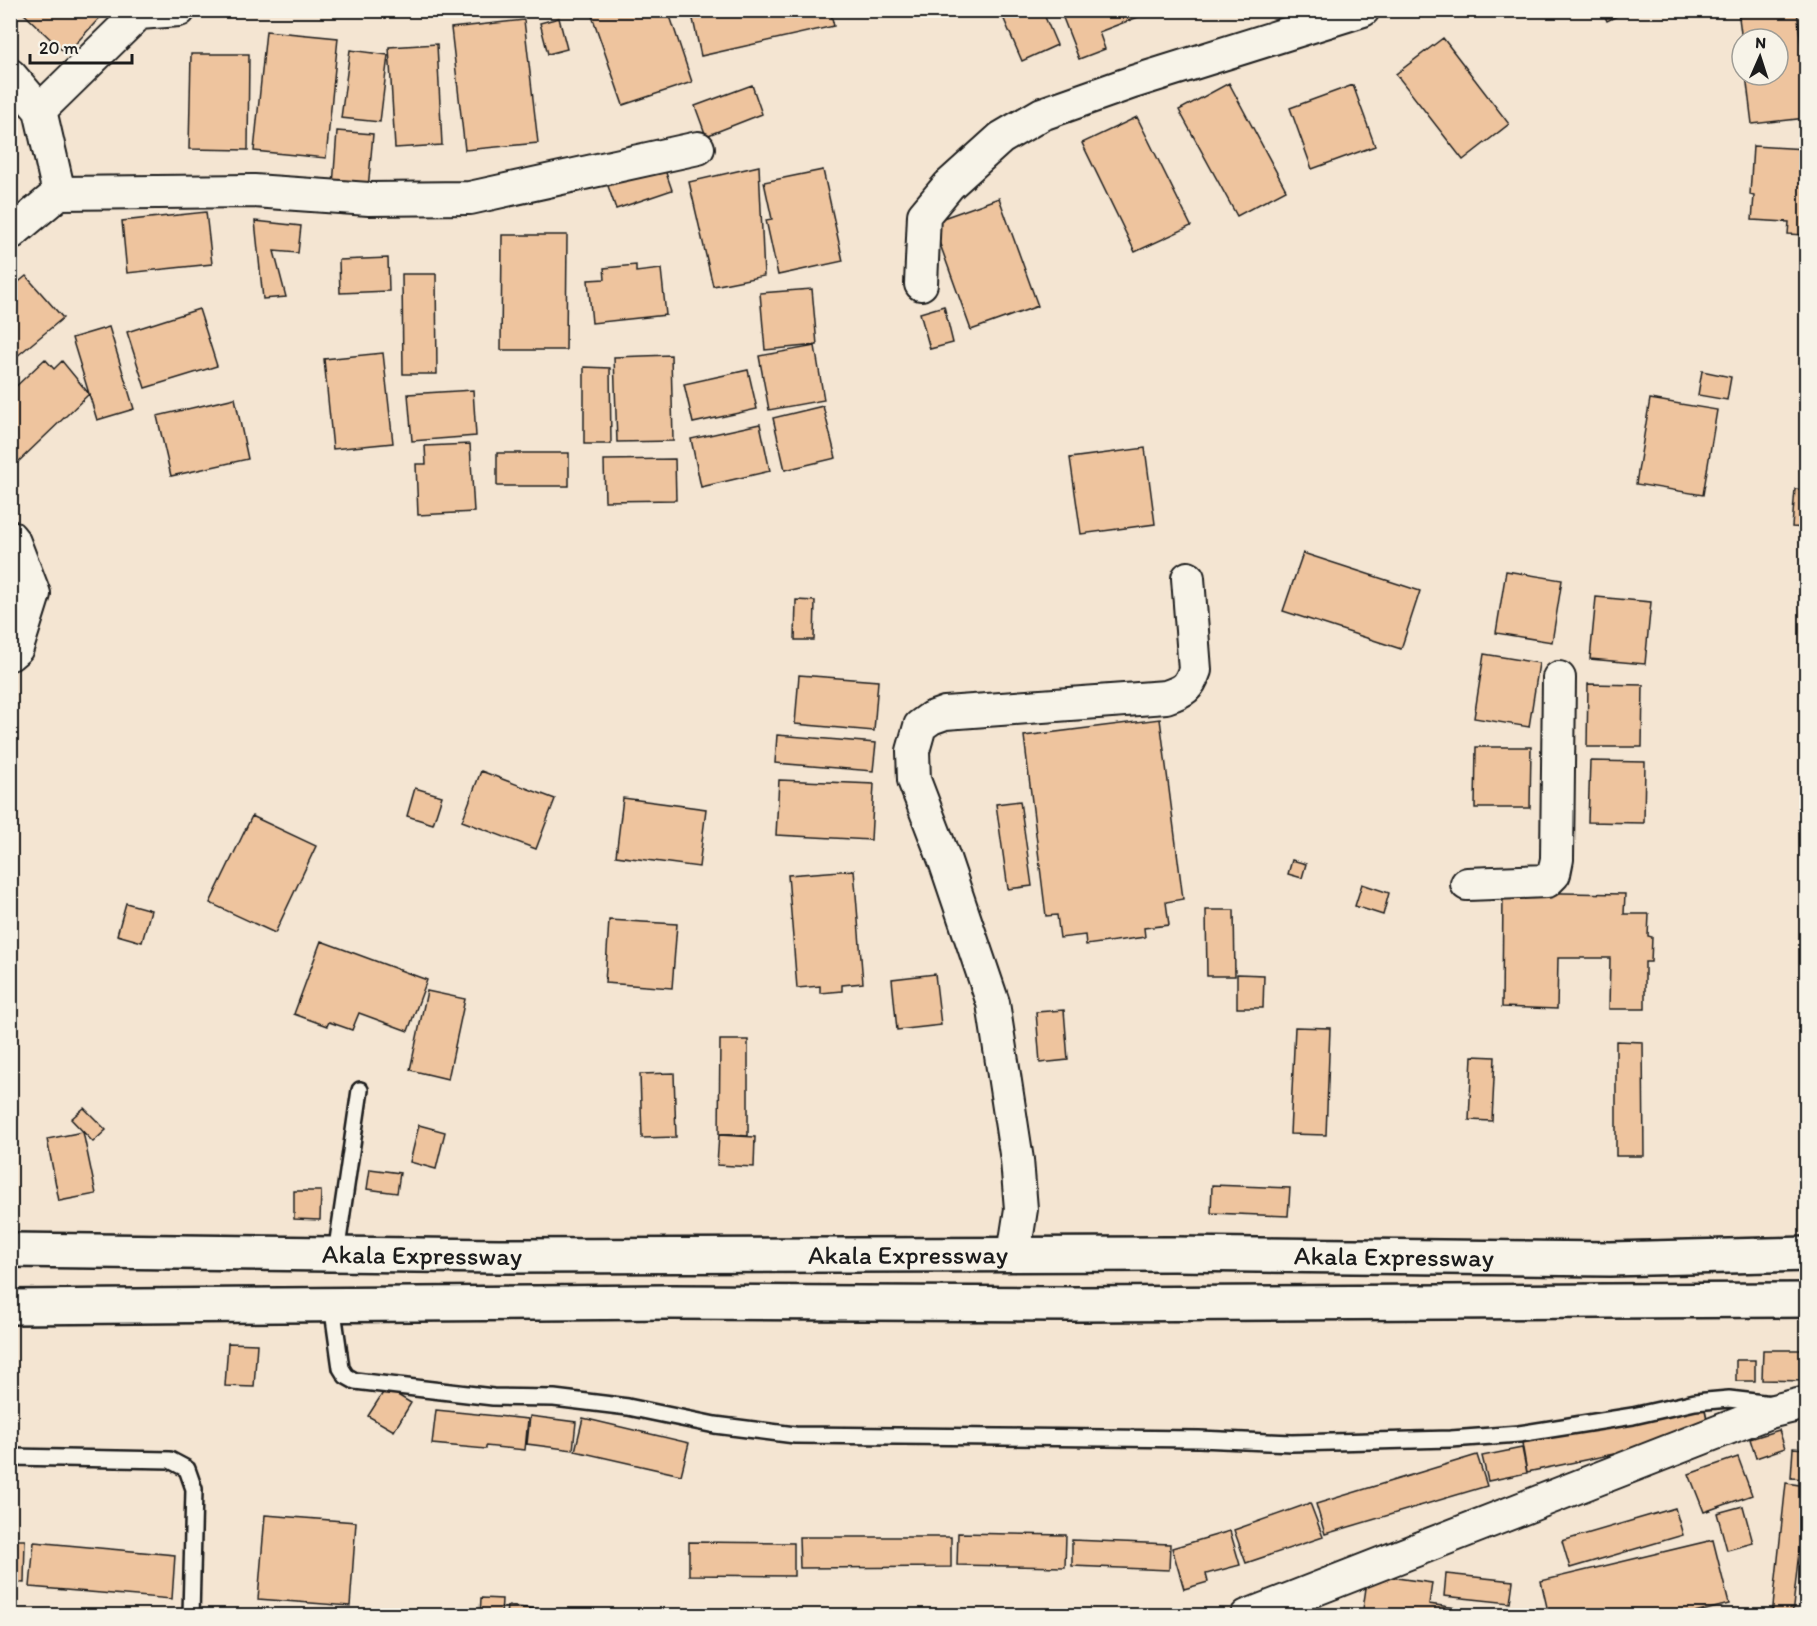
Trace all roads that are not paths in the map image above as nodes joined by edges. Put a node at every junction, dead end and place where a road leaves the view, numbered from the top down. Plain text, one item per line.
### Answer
1 (179, 10) edge
2 (1364, 10) edge
3 (10, 75) edge
4 (40, 110) junction
5 (698, 148) dead end
6 (59, 193) junction
7 (10, 234) edge
8 (921, 284) dead end
9 (10, 537) edge
10 (1188, 578) dead end
11 (10, 654) edge
12 (1559, 678) dead end
13 (1467, 884) dead end
14 (360, 1090) dead end
15 (10, 1250) edge
16 (336, 1254) junction
17 (1014, 1254) junction
18 (1806, 1254) edge
19 (1806, 1300) edge
20 (332, 1304) junction
21 (10, 1307) edge
22 (1801, 1404) edge
23 (10, 1457) edge
24 (191, 1616) edge
25 (1247, 1616) edge

1 - 4 street
2 - 8 street
3 - 4 street
4 - 6 street
5 - 6 street
6 - 7 street
9 - 11 street
10 - 17 street
12 - 13 street
14 - 16 lane
15 - 16 main road, Akala Expressway
16 - 17 main road, Akala Expressway
17 - 18 main road, Akala Expressway
19 - 20 main road, Akala Expressway
20 - 21 main road, Akala Expressway
20 - 22 lane
22 - 25 street
23 - 24 lane

